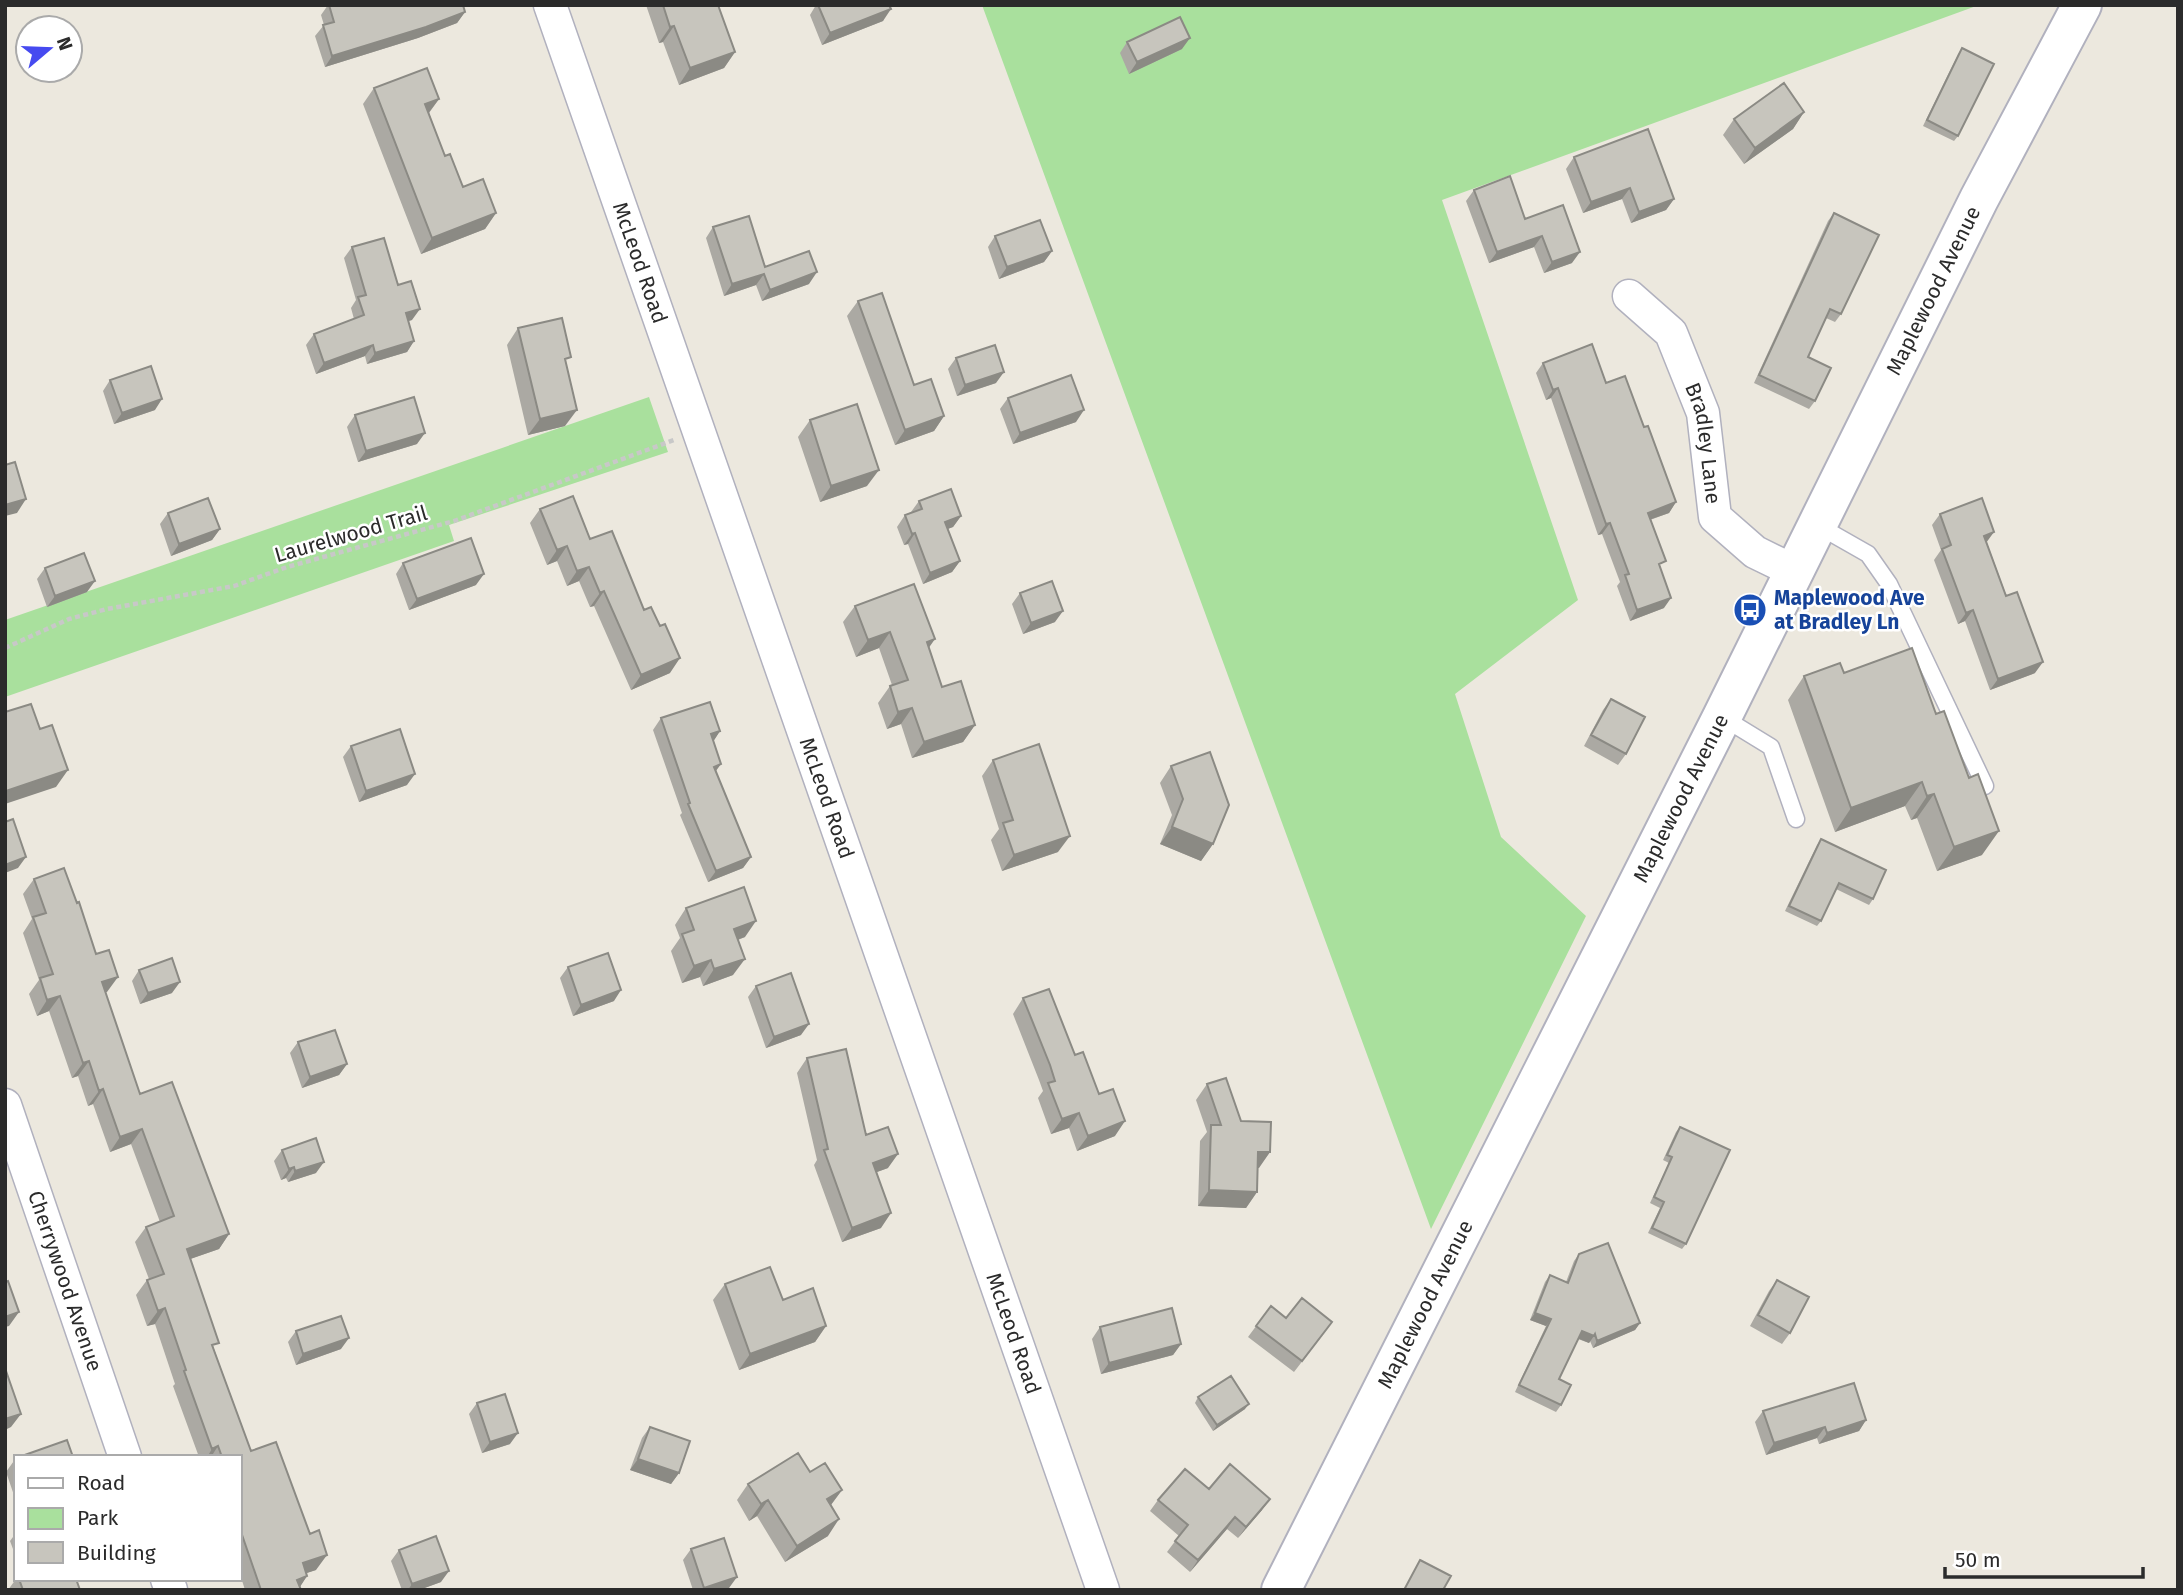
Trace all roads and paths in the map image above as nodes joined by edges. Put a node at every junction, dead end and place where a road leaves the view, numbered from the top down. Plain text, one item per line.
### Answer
1 (550, 5) edge
2 (2082, 5) edge
3 (1629, 296) dead end
4 (703, 442) junction
5 (1817, 525) junction
6 (1794, 571) junction
7 (5, 648) edge
8 (1722, 716) junction
9 (1985, 786) edge
10 (1796, 819) dead end
11 (5, 1105) edge
12 (124, 1455) edge
13 (1103, 1590) edge
14 (1281, 1590) edge

1 - 4 street, McLeod Road
2 - 5 street, Maplewood Avenue
3 - 6 street, Bradley Lane
4 - 7 path, Laurelwood Trail
4 - 13 street, McLeod Road
5 - 6 street, Maplewood Avenue
5 - 9 lane
6 - 8 street, Maplewood Avenue
8 - 10 lane
8 - 14 street, Maplewood Avenue
11 - 12 street, Cherrywood Avenue

